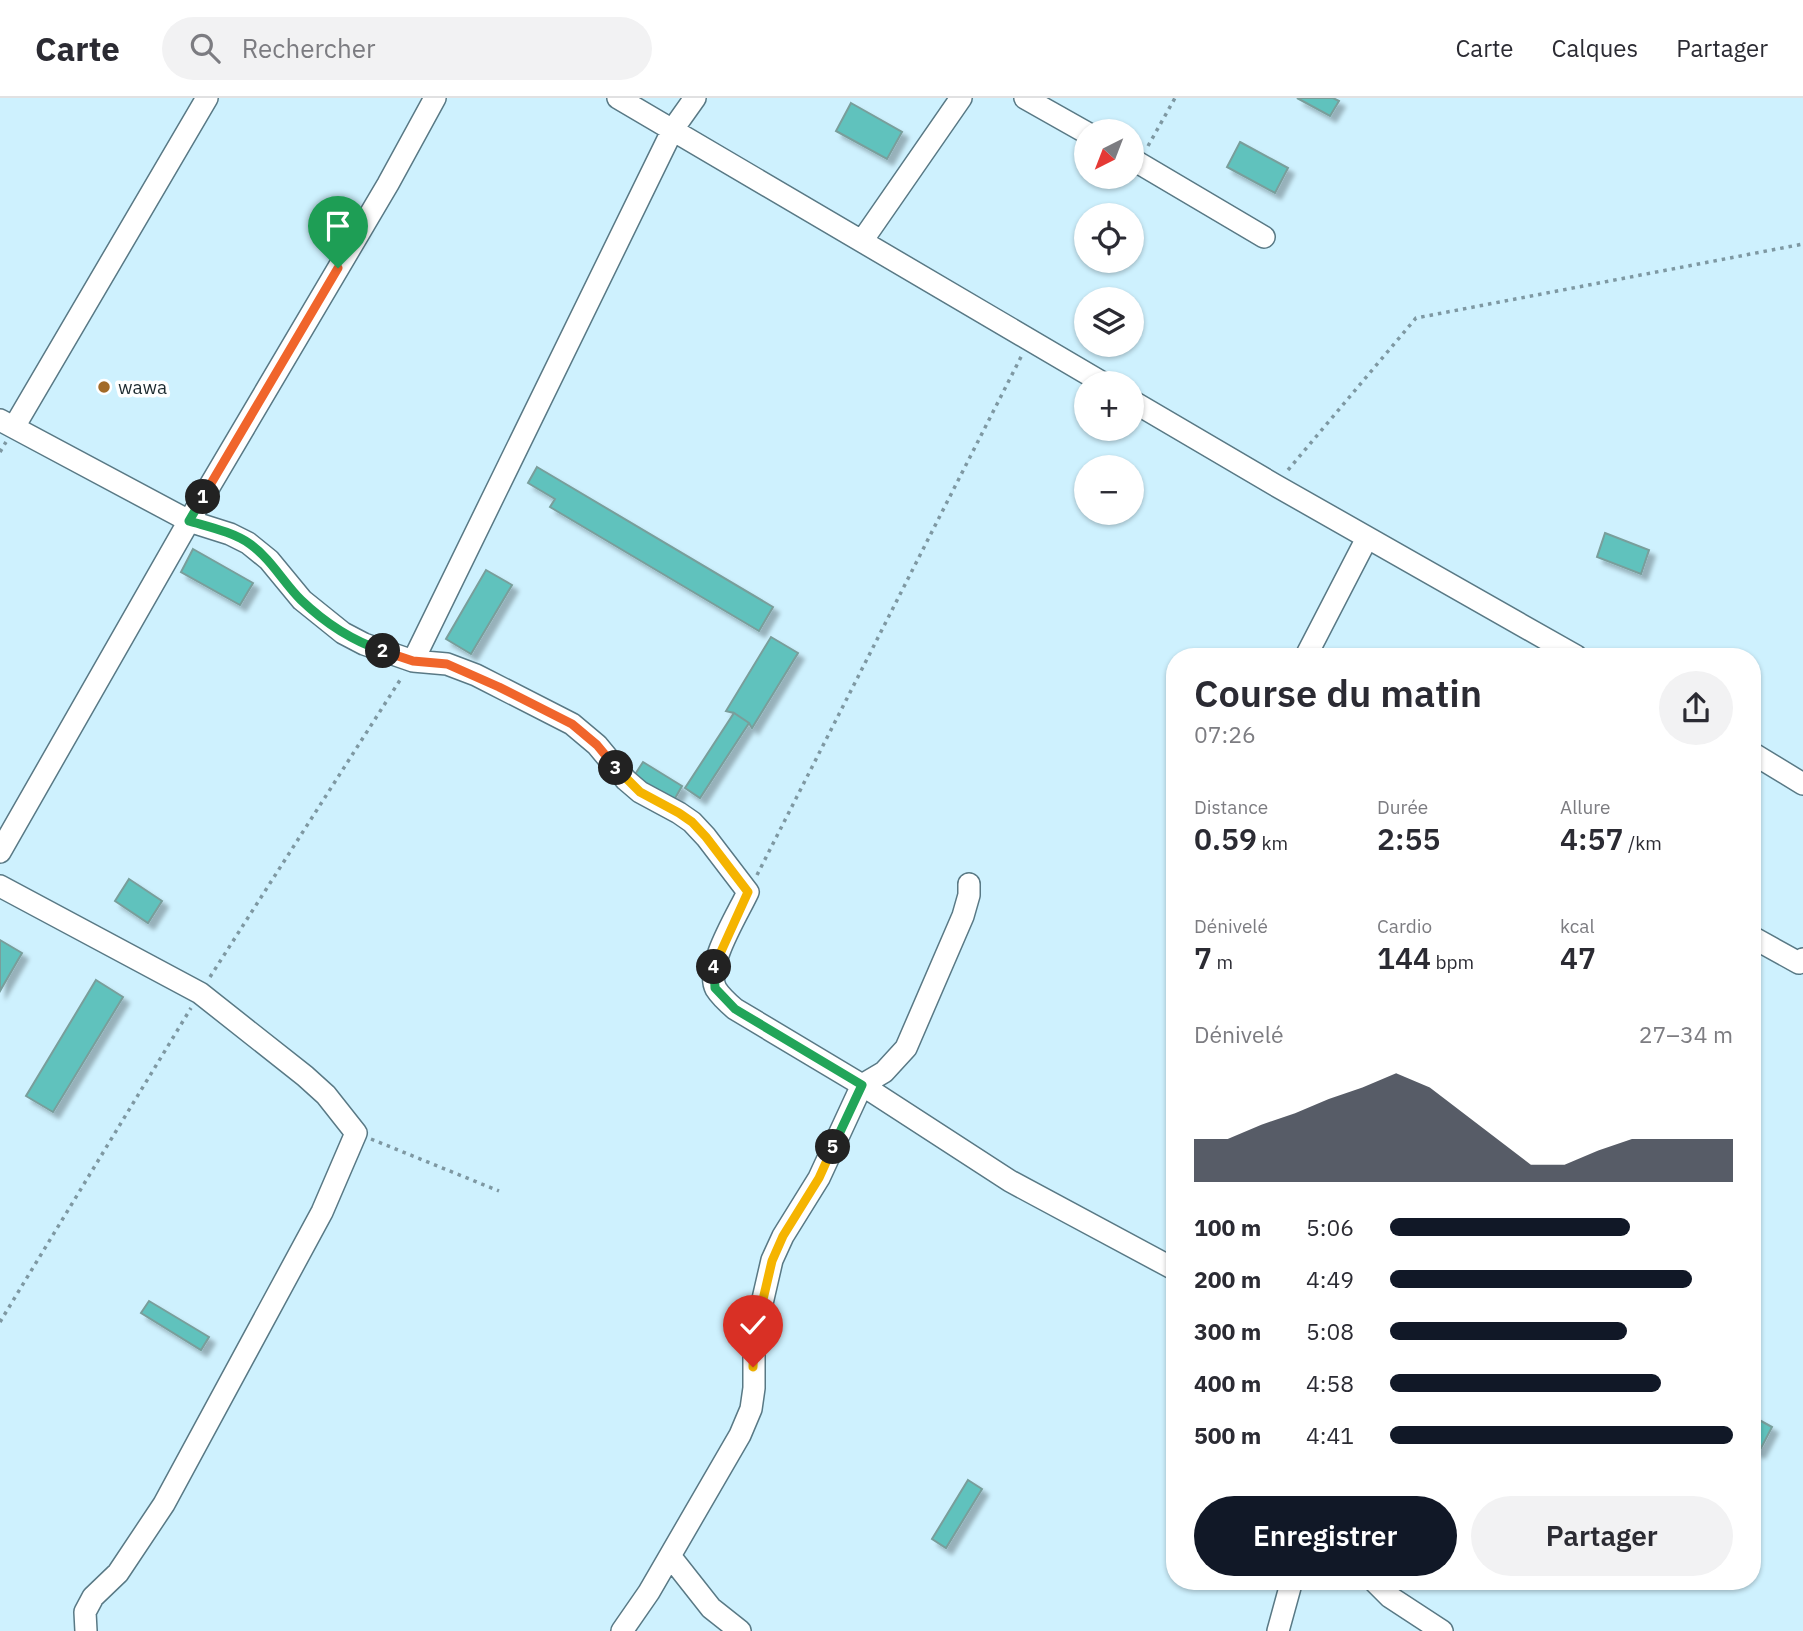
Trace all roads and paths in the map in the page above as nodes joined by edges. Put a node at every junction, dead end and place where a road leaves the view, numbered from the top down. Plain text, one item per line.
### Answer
1 (208, 98) edge
2 (435, 98) edge
3 (618, 98) edge
4 (695, 98) edge
5 (961, 98) edge
6 (1025, 98) edge
7 (1175, 98) edge
8 (1074, 126) edge
9 (673, 130) junction
10 (1144, 147) edge
11 (1144, 166) edge
12 (1265, 237) dead end
13 (862, 241) junction
14 (1803, 244) edge
15 (1030, 340) junction
16 (1082, 371) edge
17 (1144, 408) edge
18 (7, 424) edge
19 (1275, 485) junction
20 (189, 521) junction
21 (1367, 538) junction
22 (1310, 648) edge
23 (1562, 648) edge
24 (413, 661) junction
25 (1761, 758) edge
26 (1803, 784) edge
27 (0, 852) edge
28 (969, 884) dead end
29 (0, 886) edge
30 (748, 892) junction
31 (1761, 942) edge
32 (1803, 959) edge
33 (862, 1085) junction
34 (356, 1133) junction
35 (499, 1191) dead end
36 (1166, 1265) edge
37 (670, 1556) junction
38 (1289, 1590) edge
39 (1383, 1590) edge
40 (86, 1631) edge
41 (622, 1631) edge
42 (740, 1631) edge
43 (1278, 1631) edge
44 (1442, 1631) edge

1 - 18 street
2 - 20 street
3 - 9 street
4 - 9 street
5 - 13 street
6 - 8 street
7 - 10 path
9 - 13 street
9 - 24 street
11 - 12 street
13 - 15 street
14 - 19 path
15 - 16 street
15 - 30 path
17 - 19 street
18 - 20 street
19 - 21 street
20 - 24 street
20 - 27 street
21 - 22 street
21 - 23 street
24 - 30 street
25 - 26 street
28 - 33 street
29 - 34 street
30 - 33 street
31 - 32 street
33 - 36 street
33 - 37 street
34 - 35 path
34 - 40 street
37 - 41 street
37 - 42 street
38 - 43 street
39 - 44 street

